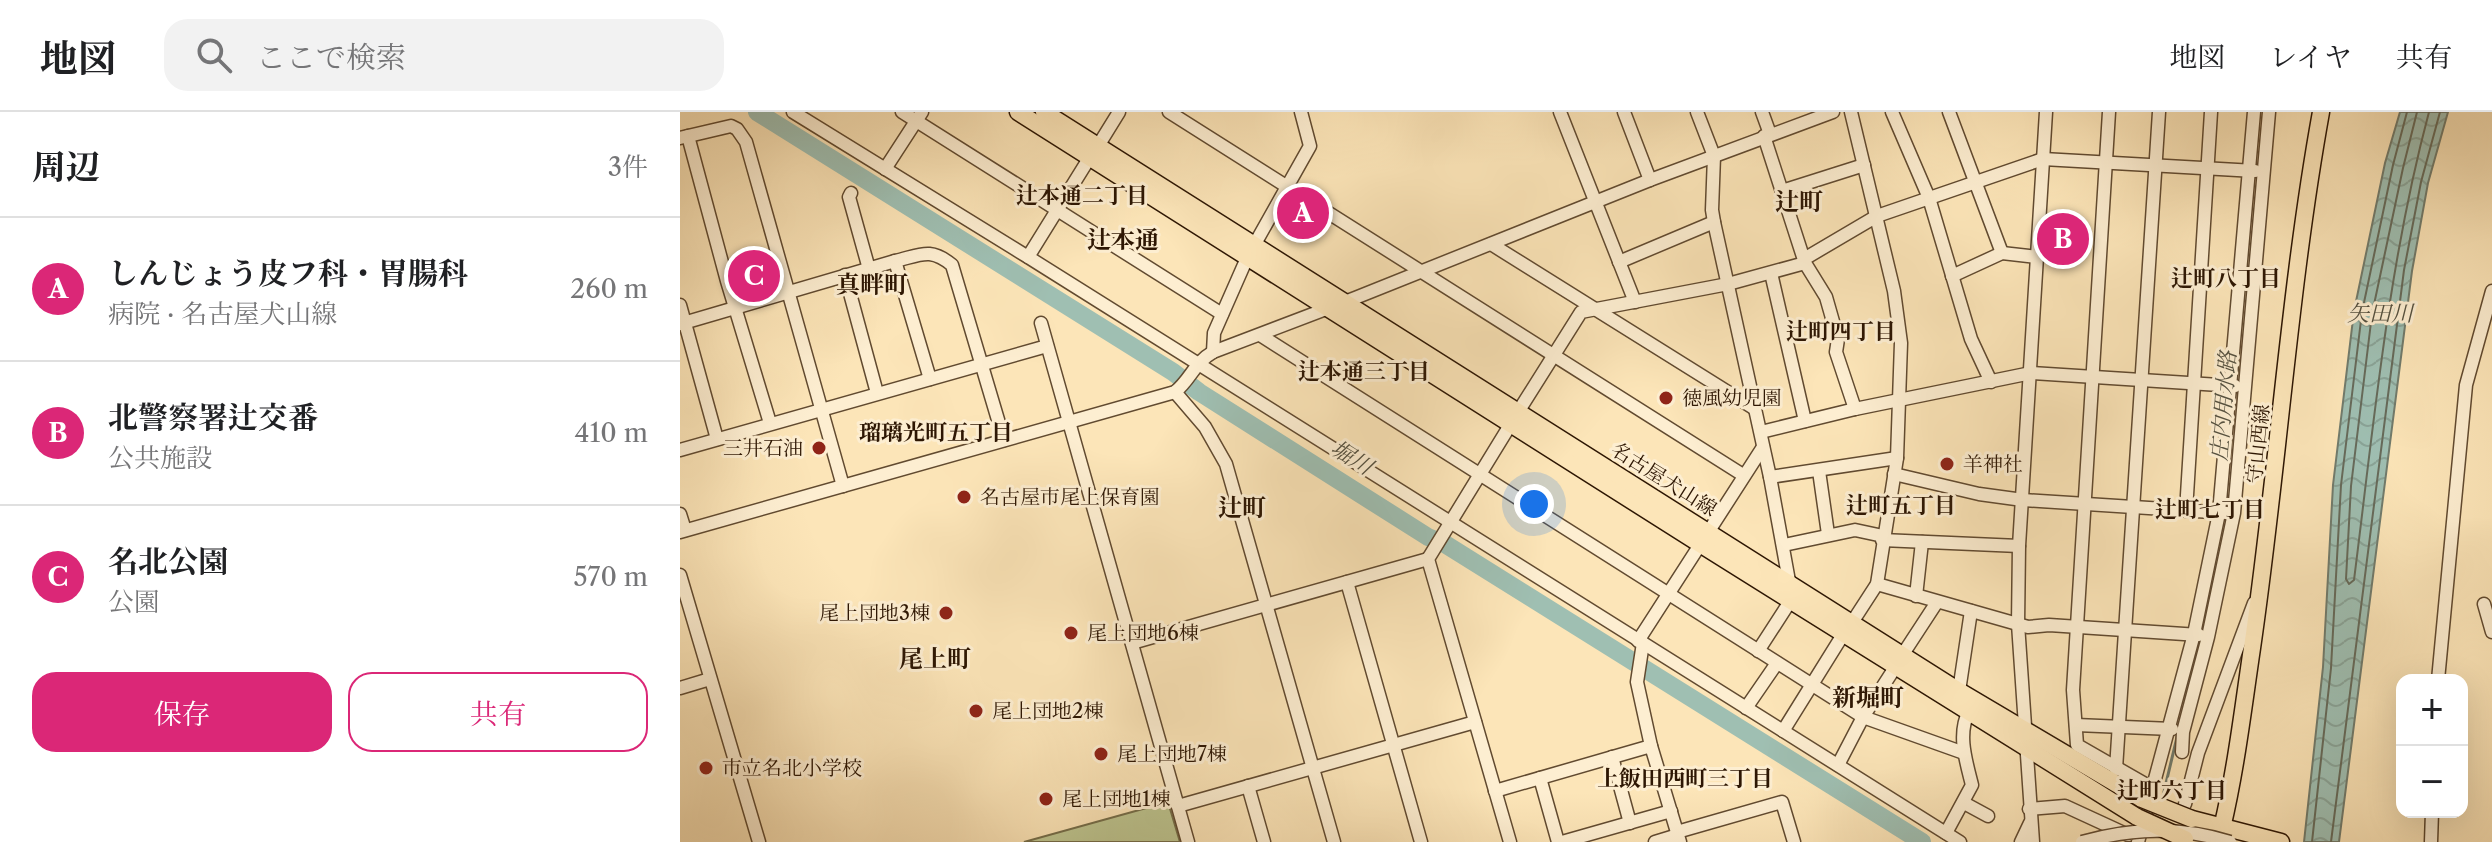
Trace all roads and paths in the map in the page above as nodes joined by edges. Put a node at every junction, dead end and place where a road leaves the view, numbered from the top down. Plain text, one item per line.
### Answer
1 (793, 112) edge
2 (902, 112) edge
3 (1018, 112) edge
4 (1044, 112) edge
5 (1119, 112) edge
6 (1169, 112) edge
7 (1318, 112) edge
8 (1560, 112) edge
9 (1624, 112) edge
10 (1697, 112) edge
11 (1762, 112) edge
12 (1851, 112) edge
13 (1892, 112) edge
14 (1949, 112) edge
15 (2046, 112) edge
16 (2109, 112) edge
17 (2159, 112) edge
18 (2211, 112) edge
19 (2254, 112) edge
20 (2269, 112) edge
21 (2321, 112) edge
22 (1828, 113) edge
23 (1302, 115) edge
24 (920, 117) edge
25 (1767, 135) junction
26 (684, 137) edge
27 (1094, 152) junction
28 (1714, 156) junction
29 (2043, 159) junction
30 (2106, 162) junction
31 (1864, 165) junction
32 (2156, 165) junction
33 (2207, 168) junction
34 (885, 169) junction
35 (2250, 170) junction
36 (2264, 172) junction
37 (1650, 180) junction
38 (1976, 183) junction
39 (1287, 187) junction
40 (1782, 191) junction
41 (851, 193) dead end
42 (1929, 198) junction
43 (1596, 202) junction
44 (1059, 210) junction
45 (1877, 216) junction
46 (1714, 222) junction
47 (1491, 244) junction
48 (1251, 252) junction
49 (2002, 253) junction
50 (1028, 257) junction
51 (2037, 257) junction
52 (895, 261) junction
53 (1804, 261) junction
54 (1619, 262) junction
55 (869, 269) junction
56 (1422, 272) junction
57 (1771, 273) junction
58 (845, 275) junction
59 (1952, 276) junction
60 (1728, 284) junction
61 (2492, 291) edge
62 (788, 292) junction
63 (1345, 302) junction
64 (1635, 302) junction
65 (680, 305) edge
66 (735, 307) junction
67 (1327, 308) junction
68 (1596, 309) junction
69 (1222, 314) junction
70 (682, 323) edge
71 (1041, 323) dead end
72 (1260, 335) junction
73 (1047, 346) junction
74 (1213, 352) junction
75 (1554, 354) junction
76 (983, 363) junction
77 (1194, 367) junction
78 (2031, 373) junction
79 (2093, 377) junction
80 (930, 379) junction
81 (2142, 381) junction
82 (1991, 382) junction
83 (2193, 383) junction
84 (2230, 385) junction
85 (2245, 387) junction
86 (1179, 389) junction
87 (877, 393) junction
88 (1899, 400) junction
89 (821, 409) junction
90 (1755, 409) junction
91 (1855, 409) junction
92 (1515, 417) junction
93 (1069, 421) junction
94 (1805, 421) junction
95 (770, 423) junction
96 (1761, 432) junction
97 (717, 439) junction
98 (1004, 440) junction
99 (1763, 447) junction
100 (680, 450) edge
101 (1897, 458) junction
102 (1819, 471) junction
103 (1480, 473) junction
104 (1894, 474) junction
105 (1743, 475) junction
106 (1770, 477) junction
107 (843, 486) junction
108 (2023, 500) junction
109 (2085, 504) junction
110 (2134, 508) junction
111 (2186, 511) junction
112 (2219, 513) junction
113 (2234, 513) junction
114 (680, 514) edge
115 (1447, 526) junction
116 (682, 531) edge
117 (1828, 534) junction
118 (1704, 537) junction
119 (1882, 538) junction
120 (1922, 542) junction
121 (1784, 545) junction
122 (2019, 546) junction
123 (1431, 552) junction
124 (680, 575) edge
125 (1789, 581) junction
126 (2262, 581) junction
127 (1347, 582) junction
128 (1877, 584) junction
129 (1668, 594) junction
130 (1916, 596) junction
131 (683, 600) edge
132 (1791, 600) junction
133 (1937, 602) junction
134 (1267, 603) junction
135 (2484, 604) dead end
136 (1971, 611) junction
137 (2018, 624) junction
138 (2078, 626) junction
139 (1848, 627) junction
140 (2126, 630) junction
141 (2492, 632) edge
142 (2194, 634) junction
143 (2208, 637) junction
144 (1132, 643) junction
145 (1640, 646) junction
146 (1758, 651) junction
147 (1900, 660) junction
148 (1777, 663) junction
149 (2439, 674) edge
150 (710, 679) junction
151 (1812, 685) junction
152 (680, 688) edge
153 (1959, 691) junction
154 (1746, 708) junction
155 (1969, 711) junction
156 (1863, 717) junction
157 (1475, 722) junction
158 (2076, 725) junction
159 (2119, 726) junction
160 (2175, 730) junction
161 (1783, 731) junction
162 (2024, 738) junction
163 (1394, 744) junction
164 (1651, 746) junction
165 (2182, 752) dead end
166 (1964, 753) junction
167 (1612, 757) junction
168 (1838, 765) junction
169 (1313, 768) junction
170 (2116, 769) junction
171 (1540, 778) junction
172 (1248, 786) junction
173 (1495, 791) junction
174 (2147, 794) junction
175 (1964, 803) junction
176 (1178, 806) junction
177 (2029, 809) junction
178 (1671, 811) junction
179 (2188, 811) junction
180 (1988, 816) dead end
181 (2432, 818) edge
182 (1630, 823) junction
183 (2030, 823) junction
184 (1946, 833) junction
185 (2228, 834) edge
186 (1678, 836) edge
187 (2138, 841) edge
188 (2187, 841) edge
189 (759, 842) edge
190 (1188, 842) edge
191 (1264, 842) edge
192 (1334, 842) edge
193 (1421, 842) edge
194 (1510, 842) edge
195 (1560, 842) edge
196 (1655, 842) edge
197 (1794, 842) edge
198 (1960, 842) edge
199 (2021, 842) edge
200 (2033, 842) edge
201 (2082, 842) edge
202 (2281, 842) edge
203 (2431, 842) edge

1 - 34 street
2 - 24 street
3 - 27 main road, 名古屋犬山線
4 - 27 main road, 名古屋犬山線
5 - 27 street
6 - 39 street
7 - 23 street
8 - 43 street
9 - 37 street
10 - 28 street
11 - 25 street
12 - 31 street
13 - 42 street
14 - 38 street
15 - 29 street
16 - 30 street
17 - 32 street
18 - 33 street
19 - 35 street
20 - 36 street
21 - 126 main road, 守山西線
22 - 25 street
23 - 39 street
24 - 34 street
24 - 44 street
25 - 28 street
25 - 40 street
26 - 62 street
26 - 66 street
27 - 44 street
27 - 48 main road, 名古屋犬山線
28 - 37 street
28 - 46 street
29 - 30 street
29 - 38 street
29 - 51 street
30 - 32 street
30 - 79 street
31 - 40 street
31 - 45 street
32 - 33 street
32 - 81 street
33 - 35 street
33 - 83 street
34 - 50 street
35 - 36 street
35 - 84 street
36 - 85 street
37 - 43 street
38 - 42 street
38 - 49 street
39 - 48 street
39 - 56 street
40 - 53 street
41 - 55 street
42 - 45 street
42 - 59 street
43 - 47 street
43 - 54 street
44 - 50 street
44 - 69 street
45 - 53 street
45 - 88 street
46 - 54 street
46 - 60 street
47 - 56 street
47 - 68 street
48 - 63 main road, 名古屋犬山線
48 - 67 main road, 名古屋犬山線
48 - 69 street
49 - 51 street
49 - 59 street
50 - 77 street
51 - 78 street
52 - 55 street
52 - 76 street
52 - 80 street
53 - 57 street
53 - 91 street
54 - 64 street
55 - 58 street
56 - 63 street
56 - 75 street
57 - 60 street
57 - 94 street
58 - 62 street
58 - 87 street
59 - 82 street
60 - 64 street
60 - 90 street
61 - 149 street
62 - 66 street
62 - 89 street
63 - 67 street
63 - 92 main road, 名古屋犬山線
64 - 68 street
65 - 70 street
66 - 70 street
66 - 95 street
67 - 72 street
67 - 92 main road, 名古屋犬山線
68 - 75 street
68 - 90 street
69 - 74 street
70 - 97 street
71 - 73 street
72 - 74 street
72 - 103 street
73 - 76 street
73 - 93 street
74 - 77 street
75 - 92 street
75 - 105 street
76 - 80 street
76 - 98 street
77 - 86 street
77 - 115 street
78 - 79 street
78 - 82 street
78 - 108 street
79 - 81 street
79 - 109 street
80 - 87 street
81 - 83 street
81 - 110 street
82 - 88 street
83 - 84 street
83 - 111 street
84 - 85 street
84 - 112 street
85 - 113 street
86 - 93 street
86 - 134 street
87 - 89 street
88 - 91 street
88 - 101 street
89 - 95 street
89 - 107 street
90 - 96 street
91 - 94 street
92 - 103 street
92 - 118 main road, 名古屋犬山線
93 - 98 street
93 - 144 street
94 - 96 street
95 - 97 street
96 - 99 street
97 - 100 street
98 - 107 street
99 - 105 street
99 - 106 street
101 - 102 street
101 - 104 street
102 - 106 street
102 - 117 street
103 - 115 street
103 - 129 street
104 - 108 street
104 - 119 street
105 - 118 street
106 - 121 street
107 - 116 street
108 - 109 street
108 - 122 street
109 - 110 street
109 - 138 street
110 - 111 street
110 - 140 street
111 - 112 street
112 - 113 street
112 - 142 street
113 - 143 street
114 - 116 street
115 - 123 street
115 - 145 street
117 - 119 street
117 - 121 street
118 - 125 main road, 名古屋犬山線
118 - 129 street
118 - 132 main road, 名古屋犬山線
119 - 120 street
119 - 128 street
120 - 122 street
120 - 130 street
121 - 125 street
122 - 137 street
123 - 127 street
123 - 157 street
124 - 131 street
125 - 139 main road, 名古屋犬山線
126 - 179 street
126 - 185 main road, 守山西線
127 - 134 street
127 - 163 street
128 - 130 street
128 - 139 street
129 - 145 street
129 - 146 street
130 - 133 street
131 - 150 street
132 - 139 main road, 名古屋犬山線
132 - 146 street
133 - 136 street
133 - 147 street
134 - 144 street
134 - 169 street
135 - 141 street
136 - 137 street
136 - 153 street
137 - 138 street
137 - 162 street
138 - 140 street
138 - 158 street
139 - 147 main road, 名古屋犬山線
139 - 151 street
140 - 142 street
140 - 159 street
142 - 143 street
142 - 160 street
143 - 160 street
144 - 176 street
145 - 154 street
145 - 164 street
146 - 148 street
147 - 153 main road, 名古屋犬山線
147 - 155 main road, 名古屋犬山線
147 - 156 street
148 - 151 street
148 - 154 street
150 - 152 street
150 - 189 street
151 - 156 street
151 - 161 street
153 - 162 main road, 名古屋犬山線
154 - 161 street
155 - 162 main road, 名古屋犬山線
155 - 166 street
156 - 166 street
156 - 168 street
157 - 163 street
157 - 173 street
158 - 159 street
158 - 170 street
159 - 160 street
159 - 170 street
160 - 165 street
160 - 174 street
161 - 168 street
162 - 174 main road, 名古屋犬山線
162 - 177 street
162 - 188 main road, 名古屋犬山線, bridge
163 - 169 street
163 - 193 street
164 - 167 street
164 - 178 street
166 - 175 street
167 - 171 street
167 - 182 street
168 - 184 street
169 - 172 street
169 - 192 street
170 - 174 street
171 - 173 street
171 - 195 street
172 - 176 street
172 - 191 street
173 - 194 street
174 - 179 main road, 名古屋犬山線, bridge
174 - 187 street
175 - 180 street
175 - 184 street
176 - 190 street
177 - 183 street
177 - 187 street
178 - 182 street
178 - 186 street
179 - 185 main road, 名古屋犬山線
181 - 203 street
182 - 195 street
183 - 199 street
183 - 200 street
184 - 198 street
185 - 201 street, bridge
185 - 202 main road, 名古屋犬山線
186 - 196 street
186 - 197 street

